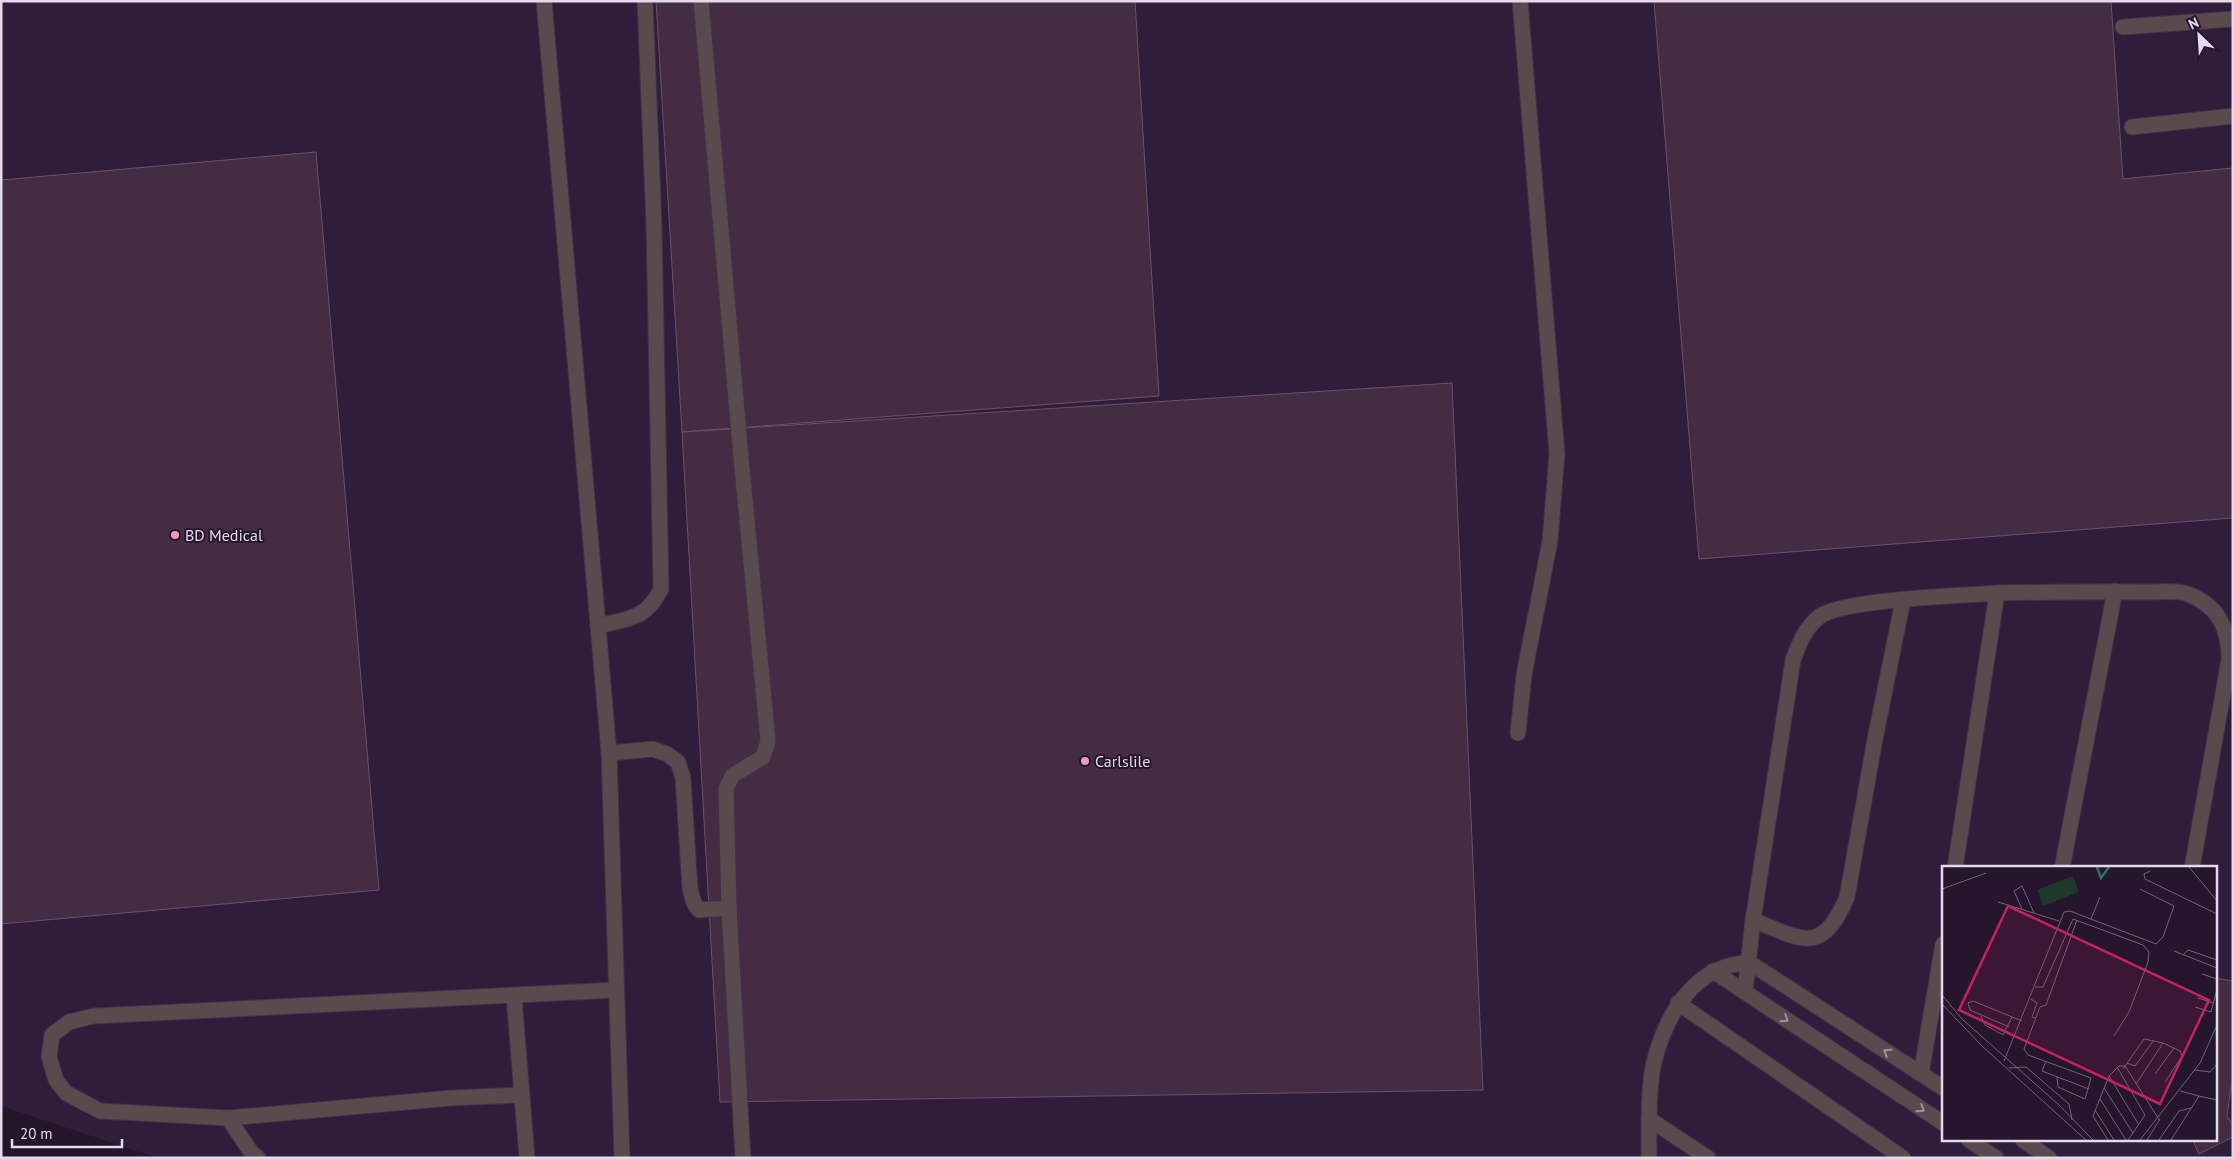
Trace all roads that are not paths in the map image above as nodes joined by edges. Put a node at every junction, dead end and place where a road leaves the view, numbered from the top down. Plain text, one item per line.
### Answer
1 (544, 1) edge
2 (645, 1) edge
3 (701, 1) edge
4 (1520, 1) edge
5 (2233, 19) edge
6 (2123, 27) dead end
7 (2233, 116) edge
8 (2132, 127) dead end
9 (2115, 591) junction
10 (1997, 593) junction
11 (1903, 600) junction
12 (598, 626) junction
13 (1518, 732) dead end
14 (609, 753) junction
15 (1955, 866) edge
16 (2062, 866) edge
17 (2192, 866) edge
18 (730, 908) junction
19 (1753, 920) junction
20 (1942, 950) edge
21 (1750, 963) junction
22 (1713, 971) junction
23 (616, 990) junction
24 (1745, 992) junction
25 (514, 996) junction
26 (1678, 1002) junction
27 (1921, 1074) junction
28 (1942, 1087) edge
29 (521, 1095) junction
30 (228, 1118) junction
31 (1649, 1119) junction
32 (1942, 1122) edge
33 (1972, 1142) edge
34 (2025, 1142) edge
35 (258, 1158) edge
36 (527, 1158) edge
37 (622, 1158) edge
38 (744, 1158) edge
39 (1650, 1158) edge
40 (1708, 1158) edge
41 (1903, 1158) edge
42 (1996, 1158) edge
43 (2050, 1158) edge

1 - 12 lane
2 - 12 lane
3 - 18 lane
4 - 13 lane
5 - 6 lane
7 - 8 lane
9 - 10 lane
9 - 16 lane
9 - 17 lane
10 - 11 lane
10 - 15 lane
11 - 19 lane
11 - 19 lane
12 - 14 lane
14 - 18 lane
14 - 23 lane
18 - 38 lane
19 - 21 lane
20 - 27 lane
21 - 22 lane
21 - 24 lane
27 -> 21 lane
22 - 24 lane
22 - 26 lane
23 - 25 lane
23 - 37 lane
24 -> 32 lane
25 - 29 lane
25 - 30 lane
26 - 31 lane
26 - 41 lane
27 - 28 lane
29 - 30 lane
29 - 36 lane
30 - 35 lane
31 - 39 lane
31 - 40 lane
33 - 42 lane
34 - 43 lane

